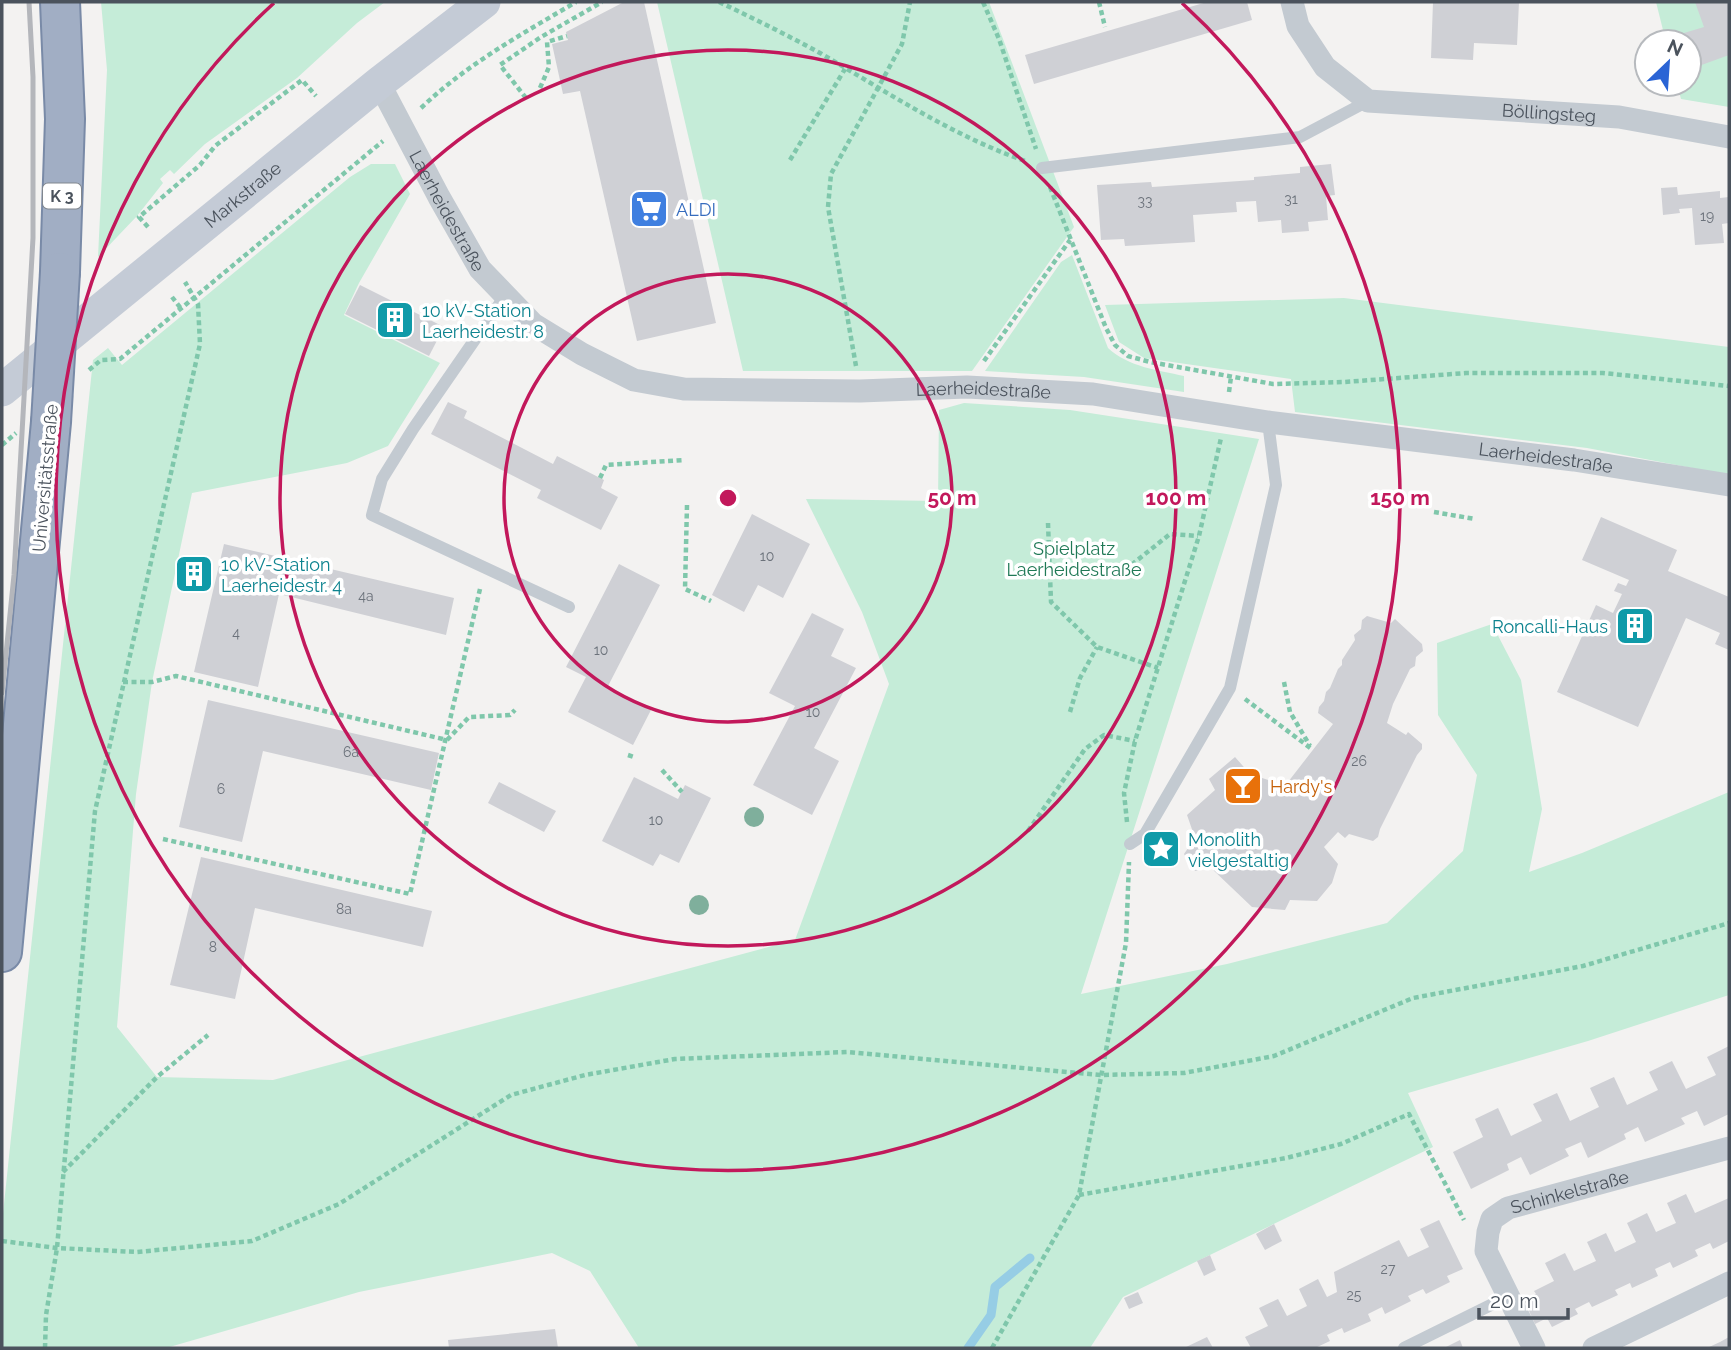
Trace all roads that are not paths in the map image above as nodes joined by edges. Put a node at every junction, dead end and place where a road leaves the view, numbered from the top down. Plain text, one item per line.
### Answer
1 (60, 2) edge
2 (484, 2) edge
3 (1292, 2) edge
4 (379, 83) junction
5 (1368, 101) junction
6 (1729, 137) edge
7 (1042, 168) road end
8 (505, 296) junction
9 (2, 390) edge
10 (1268, 422) junction
11 (1729, 485) edge
12 (569, 607) dead end
13 (1130, 844) road end
14 (2, 952) edge
15 (1729, 1148) edge
16 (1729, 1283) edge
17 (1507, 1297) junction
18 (1404, 1348) edge
19 (1534, 1348) edge
20 (1594, 1348) edge

1 - 14 highway, Universitätsstraße / K 3, bridge
2 - 4 main road, Markstraße
3 - 5 street
4 - 8 street, Laerheidestraße
4 - 9 main road, Markstraße
5 - 6 street, Böllingsteg
5 - 7 lane
8 - 10 street, Laerheidestraße
8 - 12 lane
10 - 11 street, Laerheidestraße
10 - 13 lane
15 - 17 street, Schinkelstraße
16 - 20 street
17 - 18 lane
17 - 19 street

